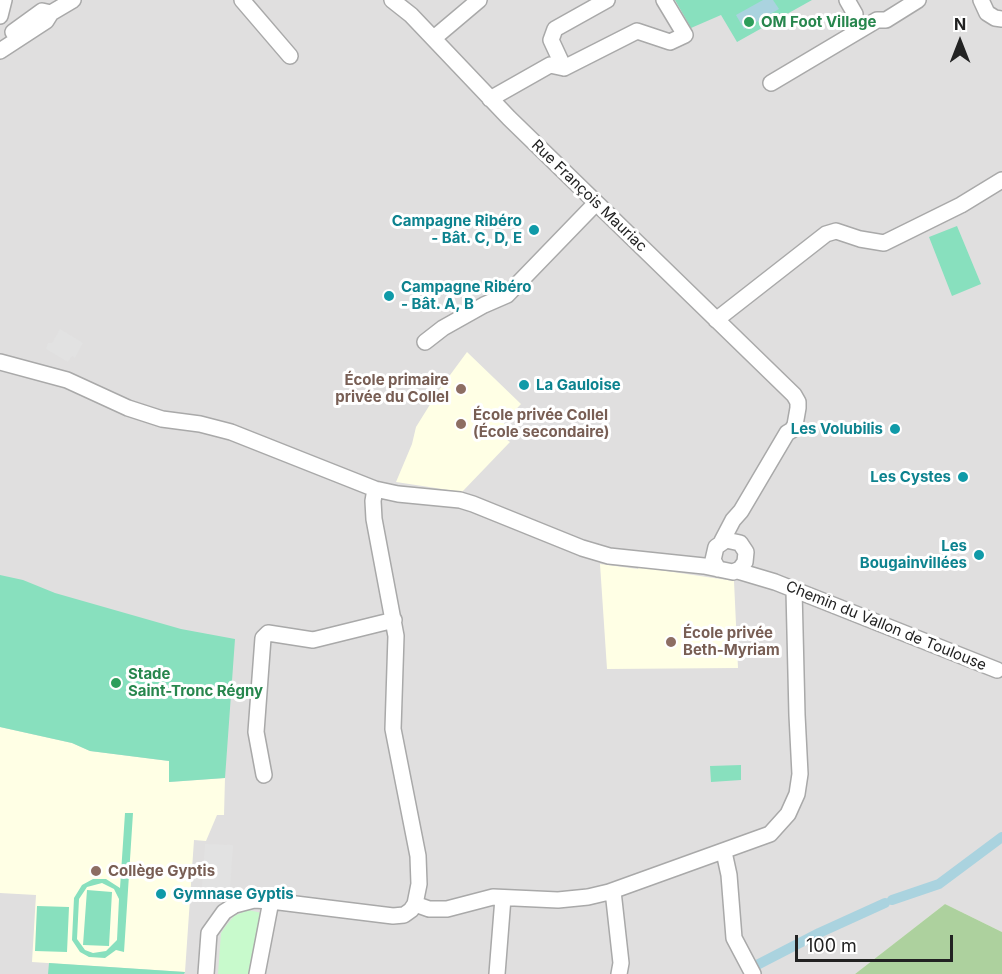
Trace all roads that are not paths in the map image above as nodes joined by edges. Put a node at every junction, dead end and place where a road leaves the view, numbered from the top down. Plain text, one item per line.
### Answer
1 (4, 0) edge
2 (74, 0) edge
3 (242, 0) edge
4 (392, 0) edge
5 (479, 0) edge
6 (607, 0) edge
7 (664, 0) edge
8 (847, 0) edge
9 (918, 0) edge
10 (981, 0) edge
11 (51, 13) junction
12 (855, 14) dead end
13 (0, 16) edge
14 (1002, 19) edge
15 (434, 38) junction
16 (0, 40) edge
17 (0, 51) edge
18 (290, 56) dead end
19 (564, 68) junction
20 (771, 83) dead end
21 (490, 99) junction
22 (1002, 180) edge
23 (596, 203) junction
24 (716, 320) junction
25 (425, 342) dead end
26 (0, 362) edge
27 (375, 489) junction
28 (741, 511) junction
29 (718, 546) junction
30 (741, 557) junction
31 (684, 564) junction
32 (718, 569) junction
33 (794, 590) junction
34 (394, 620) junction
35 (997, 670) dead end
36 (264, 775) dead end
37 (724, 852) junction
38 (613, 891) junction
39 (503, 898) junction
40 (271, 901) junction
41 (415, 904) junction
42 (206, 974) edge
43 (256, 974) edge
44 (497, 974) edge
45 (619, 974) edge
46 (753, 974) edge

1 - 13 street
2 - 11 street
3 - 18 street
4 - 15 street, Rue François Mauriac
5 - 15 street
6 - 19 street
7 - 19 street
8 - 12 street
9 - 20 street
10 - 14 street
11 - 16 street
11 - 17 street
15 - 21 street, Rue François Mauriac
19 - 21 street
21 - 23 street, Rue François Mauriac
22 - 24 street
23 - 24 street, Rue François Mauriac
23 - 25 street
24 - 28 street, Rue François Mauriac
26 - 27 street
27 - 31 street
27 - 34 street
28 - 29 street, Rue François Mauriac
28 - 30 street, Rue François Mauriac
29 - 30 street
29 - 31 street
29 - 32 street
30 - 32 street
30 - 33 street, Chemin du Vallon de Toulouse
31 - 32 street
33 - 35 street, Chemin du Vallon de Toulouse
33 - 37 street
34 - 36 street
34 - 41 street
37 - 38 street
37 - 46 street
38 - 39 street
38 - 45 street
39 - 41 street
39 - 44 street
40 - 41 street
40 - 42 street
40 - 43 street

